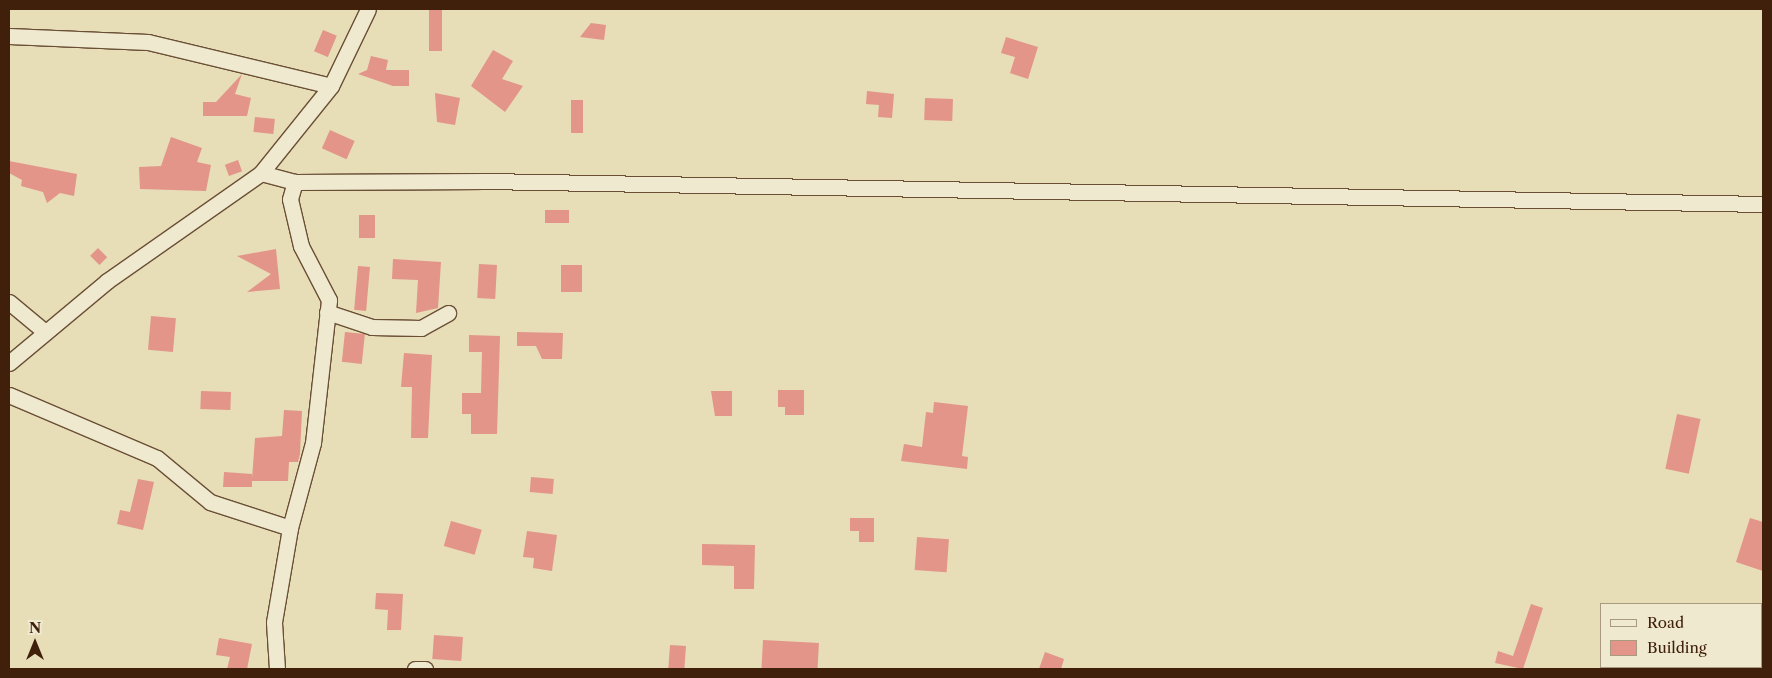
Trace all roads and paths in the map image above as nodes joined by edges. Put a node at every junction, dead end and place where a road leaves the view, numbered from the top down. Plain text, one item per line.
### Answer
1 (368, 9) edge
2 (9, 36) edge
3 (331, 86) junction
4 (261, 173) junction
5 (295, 182) junction
6 (1763, 204) edge
7 (9, 302) edge
8 (326, 312) junction
9 (448, 313) dead end
10 (45, 332) junction
11 (9, 363) edge
12 (9, 395) edge
13 (290, 528) junction
14 (277, 669) edge
15 (415, 669) edge
16 (425, 669) edge

1 - 3 street
2 - 3 street
3 - 4 street
4 - 5 street
4 - 10 street
5 - 6 street
5 - 8 street
7 - 10 street
8 - 9 street
8 - 13 street
10 - 11 street
12 - 13 street
13 - 14 street
15 - 16 street

